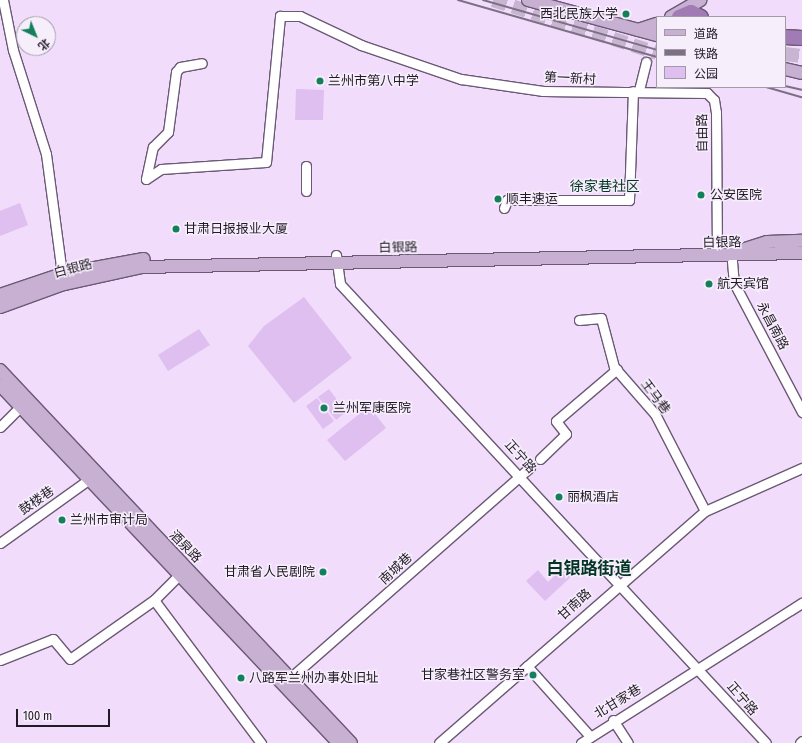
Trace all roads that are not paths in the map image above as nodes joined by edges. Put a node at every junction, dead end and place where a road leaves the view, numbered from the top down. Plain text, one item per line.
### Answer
1 (4, 0) edge
2 (528, 0) edge
3 (700, 0) edge
4 (673, 16) edge
5 (681, 16) edge
6 (699, 16) edge
7 (656, 24) edge
8 (638, 30) junction
9 (656, 35) edge
10 (786, 37) edge
11 (802, 38) edge
12 (202, 62) dead end
13 (646, 62) dead end
14 (786, 69) edge
15 (802, 73) edge
16 (636, 91) junction
17 (306, 166) dead end
18 (306, 191) dead end
19 (504, 208) dead end
20 (802, 241) edge
21 (802, 249) edge
22 (717, 250) junction
23 (772, 252) junction
24 (746, 253) junction
25 (802, 253) edge
26 (731, 254) junction
27 (802, 257) edge
28 (336, 259) junction
29 (62, 274) junction
30 (0, 295) edge
31 (0, 307) edge
32 (579, 320) dead end
33 (617, 369) junction
34 (0, 370) edge
35 (0, 385) edge
36 (24, 403) junction
37 (802, 412) edge
38 (0, 427) edge
39 (540, 459) dead end
40 (530, 467) dead end
41 (802, 468) edge
42 (519, 476) junction
43 (88, 480) junction
44 (705, 511) junction
45 (0, 543) edge
46 (179, 575) junction
47 (617, 585) junction
48 (154, 600) junction
49 (802, 603) edge
50 (0, 660) edge
51 (527, 666) junction
52 (699, 671) junction
53 (289, 679) junction
54 (613, 720) junction
55 (589, 735) junction
56 (802, 741) edge
57 (260, 743) edge
58 (339, 743) edge
59 (350, 743) edge
60 (439, 743) edge
61 (581, 743) edge
62 (628, 743) edge
63 (766, 743) edge
64 (800, 743) edge

1 - 29 street
2 - 8 main road
3 - 4 main road
5 - 6 highway
7 - 8 main road
8 - 9 main road
10 - 11 highway
12 - 16 street, 第一新村
13 - 16 street
14 - 15 main road
16 - 19 street
16 - 22 street, 自由路
17 - 18 street
20 - 24 main road
21 - 23 main road, 白银路
22 - 26 main road, 白银路
22 - 28 main road, 白银路
23 - 24 main road, 白银路
23 - 25 main road, 白银路
24 - 26 main road, 白银路
24 - 27 main road
26 - 28 main road, 白银路
26 - 37 street, 永昌南路
28 - 29 main road, 白银路
28 - 31 main road, 白银路
28 - 42 street, 正宁路
29 - 30 main road, 白银路
32 - 33 street, 王马巷
33 - 39 street
33 - 44 street, 王马巷
34 - 36 main road, 酒泉路
35 - 36 main road, 酒泉路
36 - 38 street
36 - 43 main road, 酒泉路
36 - 53 main road, 酒泉路
40 - 42 street, 南城巷
41 - 44 street, 甘南路
42 - 47 street, 正宁路
42 - 53 street, 南城巷
43 - 45 street, 鼓楼巷
43 - 46 main road, 酒泉路
44 - 47 street, 甘南路
46 - 48 street, 酒泉路
46 - 58 main road, 酒泉路
47 - 51 street, 甘南路
47 - 52 street, 正宁路
48 - 50 street, 酒泉路
48 - 57 street
49 - 52 street
51 - 55 street, 北甘家巷
51 - 60 street, 甘南路
52 - 54 street, 北甘家巷
52 - 63 street, 正宁路
53 - 59 main road, 酒泉路
54 - 55 street, 北甘家巷
54 - 62 street
55 - 61 street
56 - 64 street

